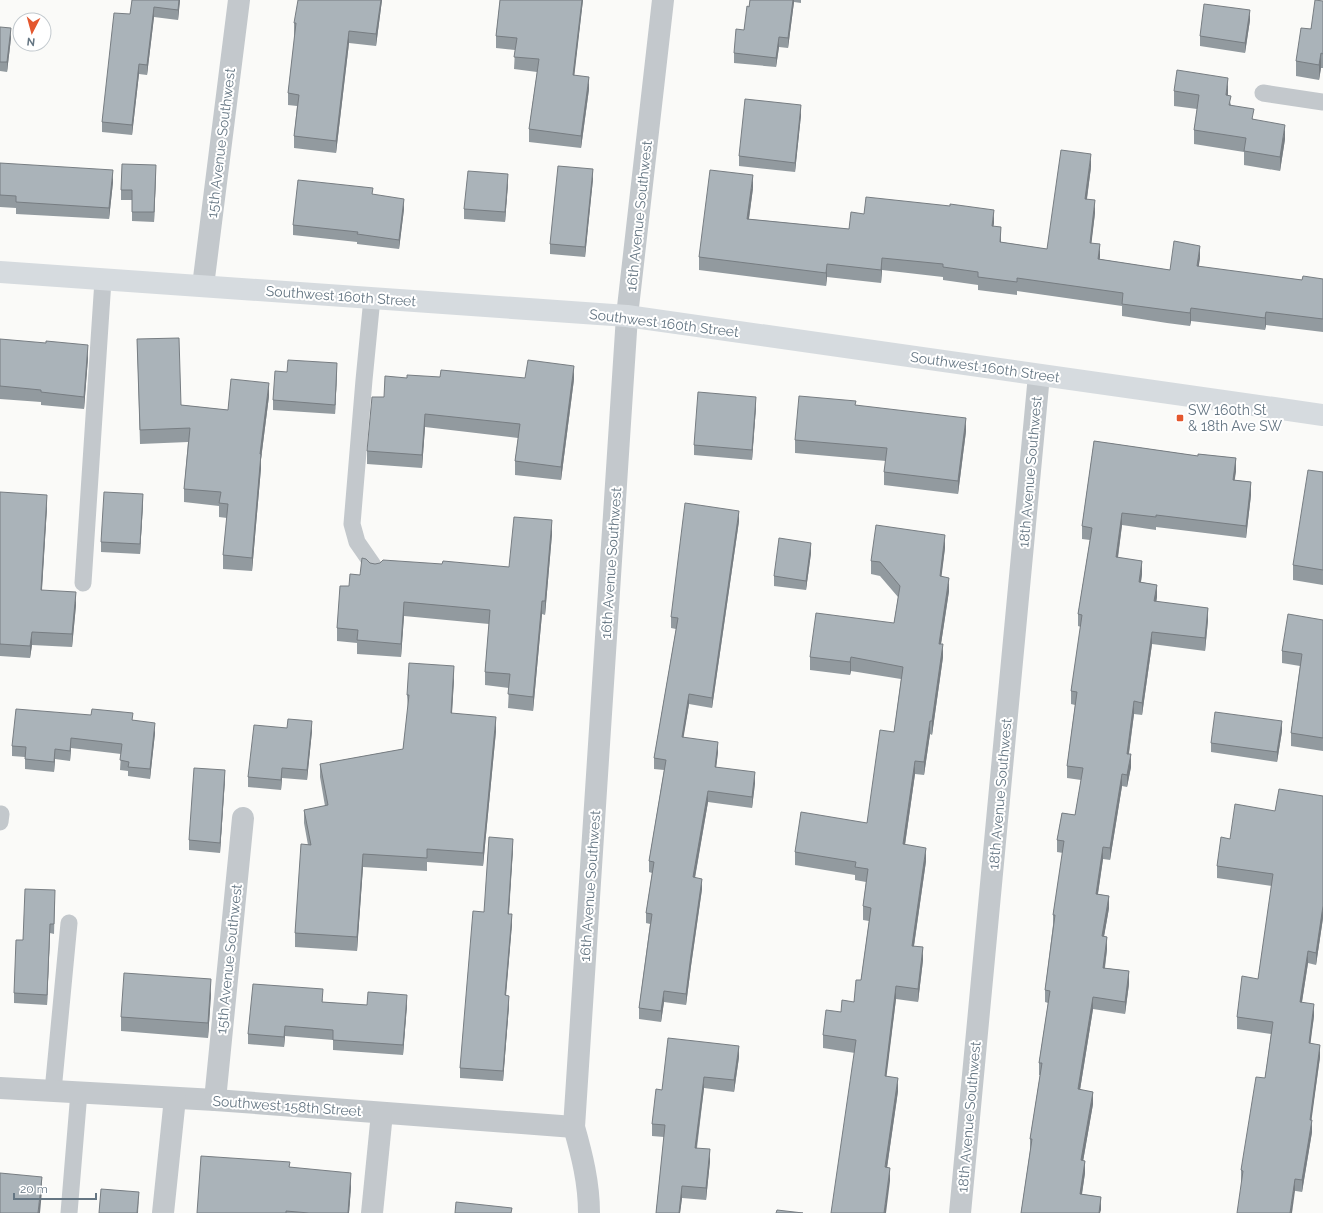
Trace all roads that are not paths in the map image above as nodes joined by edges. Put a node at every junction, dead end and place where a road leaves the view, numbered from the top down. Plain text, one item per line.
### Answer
1 (239, 0) edge
2 (663, 0) edge
3 (1263, 93) dead end
4 (1323, 102) edge
5 (0, 272) edge
6 (103, 280) junction
7 (203, 286) junction
8 (372, 298) junction
9 (627, 316) junction
10 (1039, 375) junction
11 (1323, 415) edge
12 (375, 568) edge
13 (83, 583) dead end
14 (243, 818) dead end
15 (69, 923) dead end
16 (0, 1090) edge
17 (54, 1091) junction
18 (79, 1092) junction
19 (175, 1098) junction
20 (215, 1100) junction
21 (382, 1113) junction
22 (574, 1127) junction
23 (69, 1213) edge
24 (164, 1213) edge
25 (372, 1213) edge
26 (589, 1213) edge
27 (960, 1213) edge

1 - 7 street, 15th Avenue Southwest
2 - 9 street, 16th Avenue Southwest
3 - 4 lane
5 - 6 street, Southwest 160th Street
6 - 7 street, Southwest 160th Street
6 - 13 lane
7 - 8 street, Southwest 160th Street
8 - 9 street, Southwest 160th Street
8 - 12 lane
9 - 10 street, Southwest 160th Street
9 - 22 street, 16th Avenue Southwest
10 - 11 street, Southwest 160th Street
10 - 27 street, 18th Avenue Southwest
14 - 20 street, 15th Avenue Southwest
15 - 17 lane
16 - 17 street, Southwest 158th Street
17 - 18 street, Southwest 158th Street
18 - 19 street, Southwest 158th Street
18 - 23 lane
19 - 20 street, Southwest 158th Street
19 - 24 street
20 - 21 street, Southwest 158th Street
21 - 22 street, Southwest 158th Street
21 - 25 street
22 - 26 street, 16th Avenue Southwest

